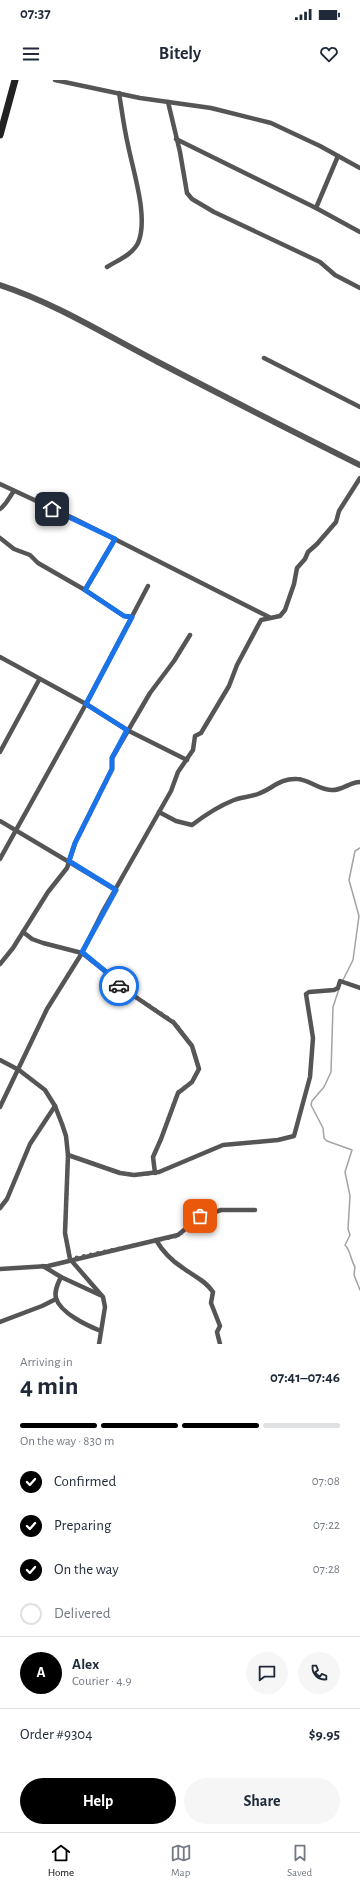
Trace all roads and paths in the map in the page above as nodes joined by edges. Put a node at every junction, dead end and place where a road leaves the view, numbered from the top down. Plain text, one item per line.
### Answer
1 (15, 80) edge
2 (55, 80) edge
3 (119, 94) junction
4 (168, 102) junction
5 (0, 135) edge
6 (176, 139) junction
7 (338, 156) junction
8 (360, 168) edge
9 (316, 208) junction
10 (360, 232) edge
11 (107, 267) dead end
12 (0, 285) edge
13 (360, 288) edge
14 (264, 358) dead end
15 (360, 407) edge
16 (360, 465) edge
17 (360, 478) edge
18 (0, 484) edge
19 (14, 491) junction
20 (0, 509) edge
21 (0, 538) edge
22 (115, 539) junction
23 (148, 586) dead end
24 (85, 590) junction
25 (132, 617) junction
26 (269, 617) junction
27 (190, 635) dead end
28 (0, 657) edge
29 (39, 680) junction
30 (86, 704) junction
31 (127, 730) junction
32 (0, 752) edge
33 (187, 760) junction
34 (360, 782) edge
35 (159, 812) junction
36 (0, 821) edge
37 (16, 829) junction
38 (0, 859) edge
39 (69, 861) junction
40 (116, 890) junction
41 (23, 932) junction
42 (82, 952) junction
43 (0, 964) edge
44 (360, 988) edge
45 (0, 1060) edge
46 (19, 1070) junction
47 (55, 1106) junction
48 (0, 1107) edge
49 (68, 1155) junction
50 (155, 1173) junction
51 (0, 1208) edge
52 (255, 1210) dead end
53 (156, 1240) junction
54 (70, 1259) junction
55 (43, 1266) junction
56 (0, 1269) edge
57 (61, 1277) junction
58 (103, 1297) junction
59 (56, 1299) junction
60 (0, 1322) edge
61 (101, 1331) junction
62 (99, 1344) edge
63 (220, 1344) edge

1 - 5 main road
2 - 3 street
3 - 4 street
3 - 11 street
4 - 6 street
4 - 7 street
6 - 9 street
6 - 13 street
7 - 8 street
7 - 9 street
9 - 10 street
12 - 16 street
14 - 15 street
17 - 26 street
18 - 19 street
19 - 20 street
19 - 22 street
21 - 24 street
22 - 24 street
22 - 26 street
23 - 25 street
24 - 25 street
25 - 30 street
26 - 33 street
27 - 31 street
28 - 29 street
29 - 30 street
29 - 32 street
30 - 31 street
30 - 37 street
31 - 33 street
31 - 39 street
33 - 35 street
34 - 35 street
35 - 40 street
36 - 37 street
37 - 38 street
37 - 39 street
39 - 40 street
39 - 41 street
40 - 42 street
41 - 42 street
41 - 43 street
42 - 46 street
42 - 50 street
44 - 50 street
45 - 46 street
46 - 47 street
46 - 48 street
47 - 49 street
47 - 51 street
49 - 50 street
49 - 54 street
52 - 53 street
53 - 54 street
53 - 63 street
54 - 55 street
54 - 58 street
55 - 56 street
55 - 57 street
57 - 58 street
57 - 59 street
58 - 61 street
59 - 60 street
59 - 61 street
61 - 62 street

